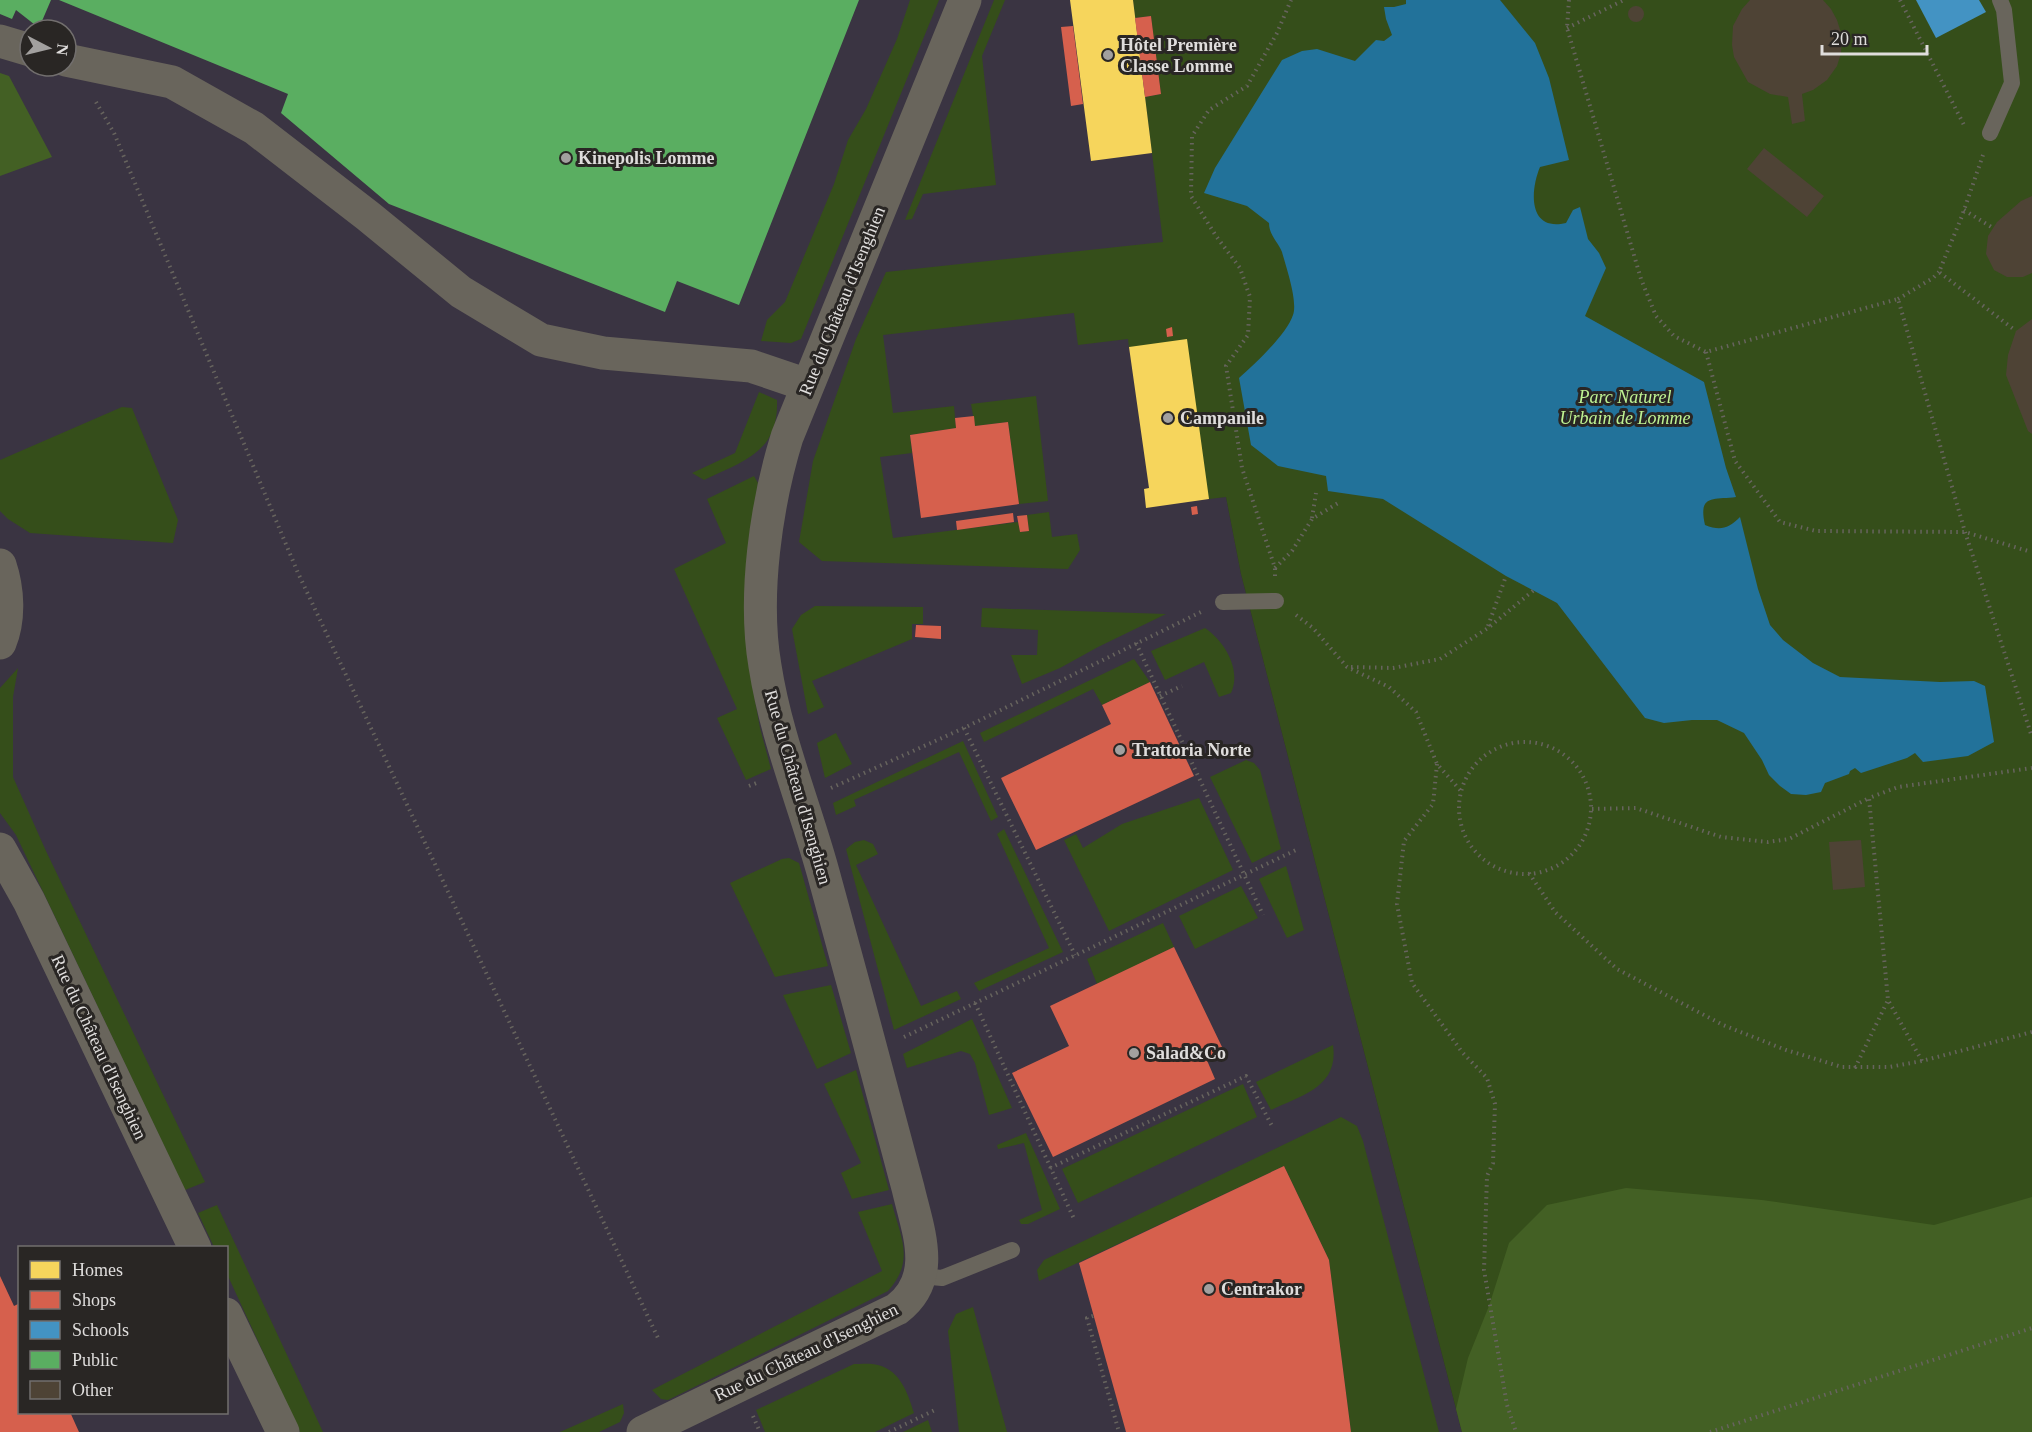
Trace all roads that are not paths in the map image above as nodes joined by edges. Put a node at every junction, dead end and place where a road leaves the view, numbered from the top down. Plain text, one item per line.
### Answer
1 (965, 0) edge
2 (2000, 0) edge
3 (0, 41) edge
4 (18, 46) edge
5 (79, 63) edge
6 (1990, 133) road end
7 (807, 385) junction
8 (0, 565) edge
9 (1276, 601) road end
10 (1223, 602) road end
11 (0, 643) edge
12 (0, 849) edge
13 (194, 1246) edge
14 (1012, 1250) dead end
15 (921, 1276) junction
16 (228, 1318) edge
17 (283, 1432) edge
18 (643, 1432) edge

1 - 7 street, Rue du Château d'Isenghien
2 - 6 lane
3 - 4 street
5 - 7 street
7 - 15 street, Rue du Château d'Isenghien
8 - 11 street
9 - 10 lane
12 - 13 street, Rue du Château d'Isenghien
14 - 15 lane
15 - 18 street, Rue du Château d'Isenghien
16 - 17 street

